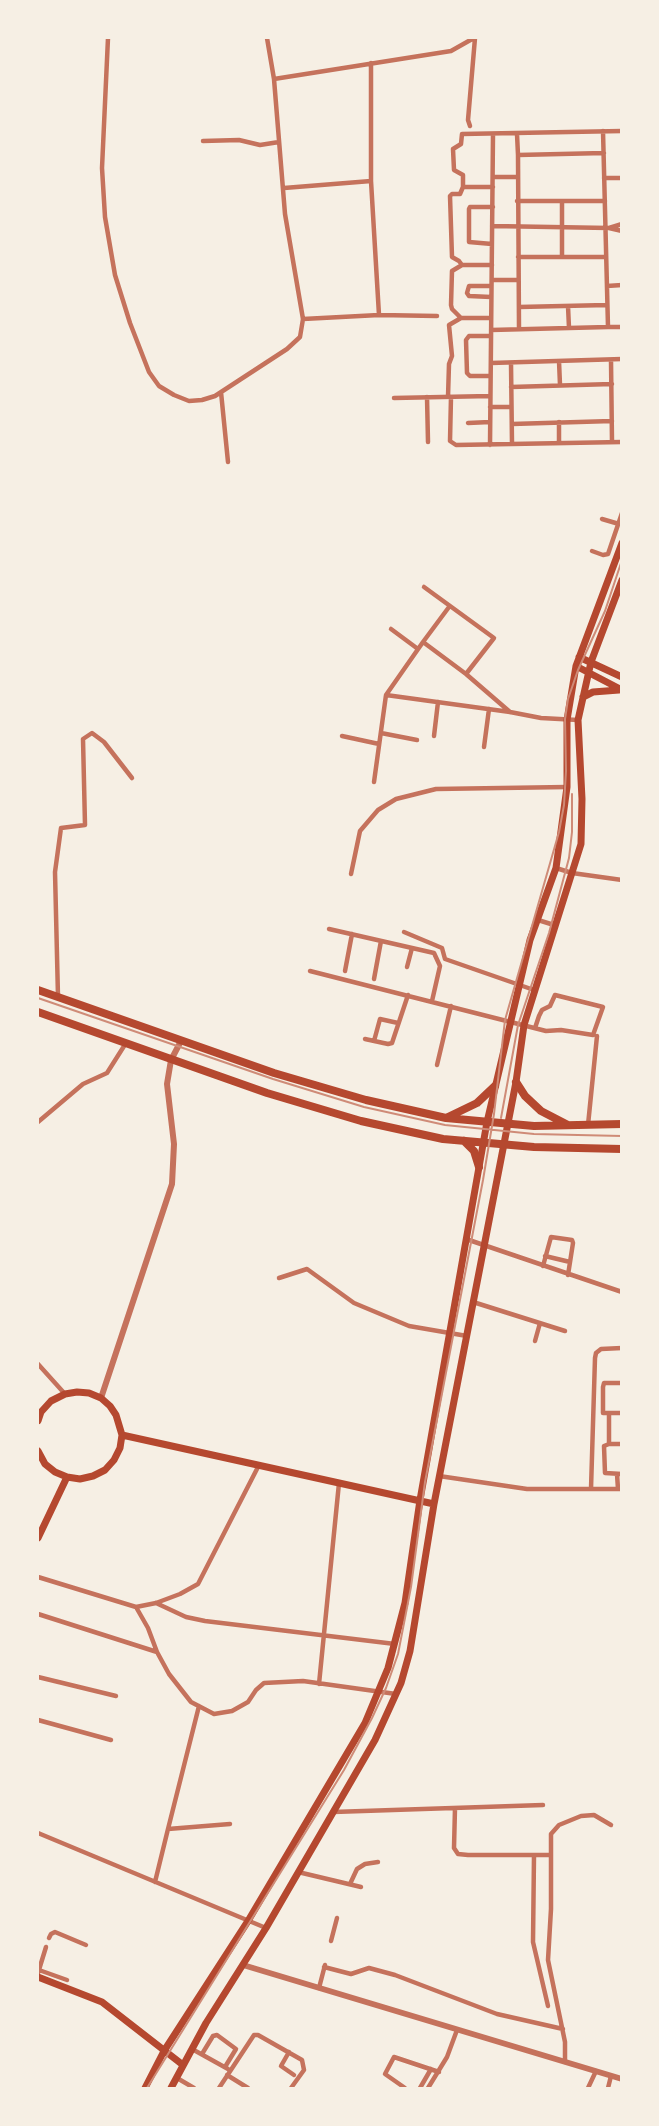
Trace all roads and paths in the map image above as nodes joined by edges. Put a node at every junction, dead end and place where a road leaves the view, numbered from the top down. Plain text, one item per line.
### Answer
1 (108, 38) edge
2 (267, 38) edge
3 (475, 38) edge
4 (371, 63) junction
5 (274, 79) junction
6 (470, 126) dead end
7 (603, 131) junction
8 (621, 131) edge
9 (493, 134) junction
10 (518, 134) junction
11 (203, 141) dead end
12 (279, 142) junction
13 (604, 153) junction
14 (518, 155) junction
15 (493, 177) junction
16 (518, 177) junction
17 (604, 178) junction
18 (621, 178) edge
19 (371, 181) junction
20 (463, 187) junction
21 (493, 187) junction
22 (284, 188) junction
23 (517, 201) junction
24 (562, 201) junction
25 (604, 201) junction
26 (492, 207) junction
27 (621, 224) edge
28 (492, 226) junction
29 (517, 226) junction
30 (562, 227) junction
31 (607, 228) junction
32 (621, 231) edge
33 (492, 244) junction
34 (606, 256) junction
35 (518, 257) junction
36 (562, 257) junction
37 (462, 265) junction
38 (492, 265) junction
39 (492, 280) junction
40 (518, 280) junction
41 (621, 285) edge
42 (491, 286) junction
43 (607, 286) junction
44 (491, 297) junction
45 (607, 305) junction
46 (568, 306) junction
47 (519, 307) junction
48 (379, 315) junction
49 (437, 316) dead end
50 (461, 318) junction
51 (491, 318) junction
52 (303, 319) junction
53 (608, 327) junction
54 (621, 327) edge
55 (569, 328) junction
56 (519, 330) junction
57 (491, 333) junction
58 (466, 355) junction
59 (452, 356) junction
60 (621, 359) edge
61 (611, 360) junction
62 (559, 361) junction
63 (490, 363) junction
64 (511, 363) junction
65 (490, 376) junction
66 (612, 384) junction
67 (560, 386) junction
68 (511, 387) junction
69 (221, 392) junction
70 (490, 396) junction
71 (450, 397) junction
72 (394, 398) dead end
73 (427, 398) junction
74 (490, 407) junction
75 (511, 407) junction
76 (612, 421) junction
77 (559, 422) junction
78 (468, 423) dead end
79 (490, 423) junction
80 (512, 424) junction
81 (428, 442) dead end
82 (612, 442) junction
83 (621, 442) edge
84 (559, 443) junction
85 (512, 444) junction
86 (489, 445) junction
87 (228, 462) dead end
88 (621, 513) edge
89 (602, 519) dead end
90 (620, 525) edge
91 (621, 543) edge
92 (592, 551) dead end
93 (619, 559) edge
94 (621, 580) edge
95 (424, 587) dead end
96 (449, 607) junction
97 (592, 625) junction
98 (391, 629) dead end
99 (604, 629) junction
100 (423, 642) junction
101 (418, 649) junction
102 (579, 657) junction
103 (591, 662) junction
104 (576, 666) junction
105 (589, 672) junction
106 (466, 674) junction
107 (621, 677) edge
108 (621, 690) edge
109 (386, 695) junction
110 (583, 697) junction
111 (438, 702) junction
112 (489, 709) junction
113 (510, 712) junction
114 (567, 720) junction
115 (578, 720) junction
116 (381, 733) junction
117 (342, 736) dead end
118 (434, 736) dead end
119 (417, 740) dead end
120 (379, 744) junction
121 (484, 747) dead end
122 (567, 747) junction
123 (580, 747) junction
124 (132, 778) dead end
125 (374, 782) dead end
126 (567, 787) junction
127 (581, 808) junction
128 (565, 809) junction
129 (556, 868) junction
130 (572, 873) junction
131 (351, 874) dead end
132 (621, 880) edge
133 (538, 920) junction
134 (554, 926) junction
135 (329, 928) dead end
136 (404, 932) dead end
137 (352, 934) junction
138 (381, 941) junction
139 (412, 948) junction
140 (407, 967) dead end
141 (310, 971) dead end
142 (345, 971) dead end
143 (374, 979) dead end
144 (519, 985) junction
145 (38, 990) edge
146 (534, 990) junction
147 (408, 995) junction
148 (58, 997) junction
149 (432, 1001) junction
150 (451, 1006) junction
151 (38, 1012) edge
152 (509, 1022) junction
153 (398, 1023) junction
154 (524, 1025) junction
155 (535, 1028) junction
156 (597, 1036) dead end
157 (365, 1039) dead end
158 (180, 1041) junction
159 (374, 1041) junction
160 (126, 1043) junction
161 (171, 1060) junction
162 (436, 1065) dead end
163 (516, 1082) junction
164 (495, 1086) junction
165 (446, 1118) junction
166 (39, 1120) edge
167 (487, 1122) junction
168 (508, 1124) junction
169 (621, 1124) edge
170 (569, 1125) junction
171 (588, 1125) junction
172 (464, 1141) junction
173 (483, 1143) junction
174 (504, 1144) junction
175 (621, 1149) edge
176 (479, 1167) junction
177 (466, 1239) junction
178 (484, 1244) junction
179 (545, 1256) junction
180 (570, 1262) junction
181 (543, 1266) junction
182 (568, 1275) junction
183 (279, 1278) dead end
184 (621, 1292) edge
185 (473, 1302) junction
186 (540, 1323) junction
187 (565, 1331) dead end
188 (449, 1333) junction
189 (466, 1336) junction
190 (535, 1341) dead end
191 (621, 1348) edge
192 (38, 1364) edge
193 (621, 1383) edge
194 (65, 1394) junction
195 (100, 1398) junction
196 (594, 1398) junction
197 (603, 1398) junction
198 (436, 1410) junction
199 (452, 1413) junction
200 (606, 1413) junction
201 (621, 1413) edge
202 (593, 1414) junction
203 (38, 1420) edge
204 (122, 1435) junction
205 (609, 1444) junction
206 (621, 1444) edge
207 (38, 1451) edge
208 (592, 1462) junction
209 (604, 1462) junction
210 (259, 1465) junction
211 (619, 1474) edge
212 (439, 1476) junction
213 (67, 1477) junction
214 (339, 1483) junction
215 (591, 1489) junction
216 (620, 1489) edge
217 (420, 1500) junction
218 (434, 1504) junction
219 (38, 1538) edge
220 (38, 1577) edge
221 (156, 1603) junction
222 (136, 1607) junction
223 (38, 1614) edge
224 (324, 1636) junction
225 (395, 1644) junction
226 (157, 1652) junction
227 (38, 1677) edge
228 (319, 1684) junction
229 (379, 1690) junction
230 (396, 1694) junction
231 (116, 1696) dead end
232 (199, 1707) junction
233 (38, 1720) edge
234 (111, 1740) dead end
235 (543, 1805) dead end
236 (455, 1808) junction
237 (333, 1812) junction
238 (230, 1824) dead end
239 (611, 1825) dead end
240 (168, 1829) junction
241 (38, 1833) edge
242 (534, 1855) junction
243 (550, 1855) junction
244 (378, 1862) dead end
245 (298, 1872) junction
246 (155, 1882) junction
247 (350, 1884) junction
248 (361, 1887) dead end
249 (337, 1918) dead end
250 (248, 1921) junction
251 (266, 1928) junction
252 (49, 1938) dead end
253 (331, 1941) dead end
254 (86, 1945) dead end
255 (46, 1947) dead end
256 (243, 1965) junction
257 (38, 1973) edge
258 (52, 1979) junction
259 (67, 1980) dead end
260 (319, 1988) junction
261 (548, 2006) dead end
262 (457, 2030) junction
263 (563, 2030) junction
264 (192, 2049) junction
265 (164, 2051) junction
266 (289, 2052) junction
267 (202, 2054) junction
268 (565, 2062) junction
269 (183, 2065) junction
270 (431, 2069) junction
271 (227, 2071) junction
272 (596, 2071) junction
273 (439, 2072) junction
274 (294, 2075) dead end
275 (611, 2076) junction
276 (177, 2078) junction
277 (621, 2079) edge
278 (145, 2088) edge
279 (171, 2088) edge
280 (194, 2088) edge
281 (219, 2088) edge
282 (248, 2088) edge
283 (291, 2088) edge
284 (405, 2088) edge
285 (420, 2088) edge
286 (428, 2088) edge
287 (588, 2088) edge
288 (608, 2088) edge

1 - 69 street
2 - 5 street
3 - 4 street
3 - 6 street
4 - 5 street
4 - 19 street
5 - 12 street
7 - 8 street
7 - 10 street
7 - 13 street
9 - 10 street
9 - 15 street
9 - 20 street
10 - 14 street
11 - 12 street
12 - 22 street
13 - 14 street
13 - 17 street
14 - 16 street
15 - 16 street
15 - 21 street
16 - 23 street
17 - 18 street
17 - 25 street
19 - 22 street
19 - 48 street
20 - 21 street
20 - 37 street
21 - 26 street
22 - 52 street
23 - 24 street
23 - 29 street
24 - 25 street
24 - 30 street
25 - 31 street
26 - 28 street
26 - 33 street
27 - 31 street
28 - 29 street
28 - 33 street
29 - 30 street
29 - 35 street
30 - 31 street
30 - 36 street
31 - 32 street
31 - 34 street
33 - 38 street
34 - 36 street
34 - 43 street
35 - 36 street
35 - 40 street
37 - 38 street
37 - 50 street
38 - 39 street
39 - 40 street
39 - 42 street
40 - 47 street
41 - 43 street
42 - 44 street
42 - 44 street
43 - 45 street
44 - 51 street
45 - 46 street
45 - 53 street
46 - 47 street
46 - 55 street
47 - 56 street
48 - 49 street
48 - 52 street
50 - 51 street
50 - 59 street
51 - 57 street
52 - 69 street
53 - 54 street
53 - 55 street
55 - 56 street
56 - 57 street
57 - 58 street
57 - 63 street
58 - 59 street
58 - 65 street
59 - 71 street
60 - 61 street
61 - 62 street
61 - 66 street
62 - 64 street
62 - 67 street
63 - 64 street
63 - 65 street
64 - 68 street
65 - 70 street
66 - 67 street
66 - 76 street
67 - 68 street
68 - 75 street
69 - 87 street
70 - 71 street
70 - 74 street
71 - 73 street
71 - 86 street
72 - 73 street
73 - 81 street
74 - 75 street
74 - 79 street
75 - 80 street
76 - 77 street
76 - 82 street
77 - 80 street
77 - 84 street
78 - 79 street
79 - 86 street
80 - 85 street
82 - 83 street
82 - 84 street
84 - 85 street
85 - 86 street
88 - 90 street
89 - 90 street
90 - 92 street
91 - 93 main road
93 - 97 main road
94 - 99 main road
95 - 96 street
96 - 100 street
96 - 106 street
97 - 99 main road
97 - 102 main road
98 - 101 street
99 - 103 main road
100 - 101 street
100 - 106 street
101 - 109 street
102 - 103 main road
102 - 104 main road
103 - 105 main road
103 - 107 main road
104 - 105 main road
104 - 114 main road
105 - 108 main road
105 - 110 main road
106 - 113 street
108 - 110 main road
109 - 111 street
109 - 116 street
110 - 115 main road
111 - 112 street
111 - 118 street
112 - 113 street
112 - 121 street
113 - 114 street
114 - 115 street
114 - 122 main road
115 - 123 main road
116 - 119 street
116 - 120 street
117 - 120 street
120 - 125 street
122 - 123 street
122 - 126 main road
123 - 127 main road
124 - 148 street
126 - 128 main road
126 - 131 street
127 - 128 main road
127 - 130 main road
128 - 129 main road
129 - 130 street
129 - 133 main road
130 - 132 street
130 - 134 main road
133 - 134 street
133 - 144 main road
134 - 146 main road
135 - 137 street
136 - 144 street
137 - 138 street
137 - 142 street
138 - 139 street
138 - 143 street
139 - 140 street
139 - 149 street
141 - 147 street
144 - 146 street
144 - 152 main road
145 - 148 highway
146 - 154 main road
147 - 149 street
147 - 153 street
148 - 158 highway
149 - 150 street
150 - 152 street
150 - 162 street
151 - 160 highway
152 - 154 street
152 - 164 main road
153 - 159 street
153 - 159 street
154 - 155 street
154 - 163 main road
155 - 155 street
156 - 171 street
157 - 159 street
158 - 161 street
158 - 165 highway
160 - 161 highway
160 - 166 street
161 - 172 highway
161 - 195 street
163 - 168 main road
163 - 170 highway
164 - 165 highway
164 - 167 main road
165 - 167 highway
167 - 168 highway
167 - 173 main road
168 - 170 highway
168 - 174 main road
169 - 171 highway
170 - 171 highway
172 - 173 highway
172 - 176 highway
173 - 174 highway
173 - 176 main road
174 - 175 highway
174 - 178 main road
176 - 177 main road
177 - 178 street
177 - 188 main road
178 - 181 street
178 - 185 main road
179 - 180 street
179 - 180 street
179 - 181 street
180 - 182 street
181 - 182 street
182 - 184 street
183 - 188 street
185 - 186 street
185 - 189 main road
186 - 187 street
186 - 190 street
188 - 189 street
188 - 198 main road
189 - 199 main road
191 - 196 street
192 - 194 street
193 - 197 street
194 - 195 main road
194 - 203 main road
195 - 204 main road
196 - 197 street
196 - 202 street
197 - 200 street
198 - 199 main road
198 - 217 main road
199 - 212 main road
200 - 201 street
200 - 202 street
200 - 205 street
202 - 208 street
204 - 210 main road
204 - 213 main road
205 - 206 street
205 - 209 street
207 - 213 main road
208 - 209 street
208 - 215 street
209 - 211 street
210 - 214 main road
210 - 221 street
211 - 216 street
212 - 215 street
212 - 218 main road
213 - 219 main road
214 - 217 main road
214 - 224 street
215 - 216 street
217 - 218 main road
217 - 225 main road
218 - 230 main road
220 - 222 street
221 - 222 street
221 - 224 street
222 - 226 street
223 - 226 street
224 - 225 street
224 - 228 street
225 - 229 main road
226 - 232 street
227 - 231 street
228 - 229 street
228 - 232 street
229 - 230 street
229 - 250 main road
230 - 237 main road
232 - 240 street
233 - 234 street
235 - 236 street
236 - 237 street
236 - 242 street
237 - 245 main road
238 - 240 street
239 - 243 street
240 - 246 street
241 - 246 street
242 - 243 street
242 - 261 street
243 - 263 street
244 - 247 street
245 - 247 street
245 - 251 main road
246 - 250 street
247 - 248 street
249 - 253 street
250 - 251 street
250 - 265 main road
251 - 256 main road
252 - 254 street
255 - 257 street
256 - 260 street
256 - 264 main road
257 - 258 main road
258 - 259 street
258 - 265 main road
260 - 262 street
260 - 263 street
262 - 268 street
262 - 273 street
263 - 268 street
264 - 267 street
264 - 269 main road
265 - 269 main road
265 - 278 main road
266 - 271 street
266 - 274 street
266 - 283 street
267 - 271 street
267 - 271 street
268 - 272 street
269 - 276 main road
270 - 273 street
270 - 284 street
270 - 285 street
271 - 281 street
271 - 282 street
272 - 275 street
272 - 287 street
273 - 286 street
275 - 277 street
275 - 288 street
276 - 279 main road
276 - 280 street

